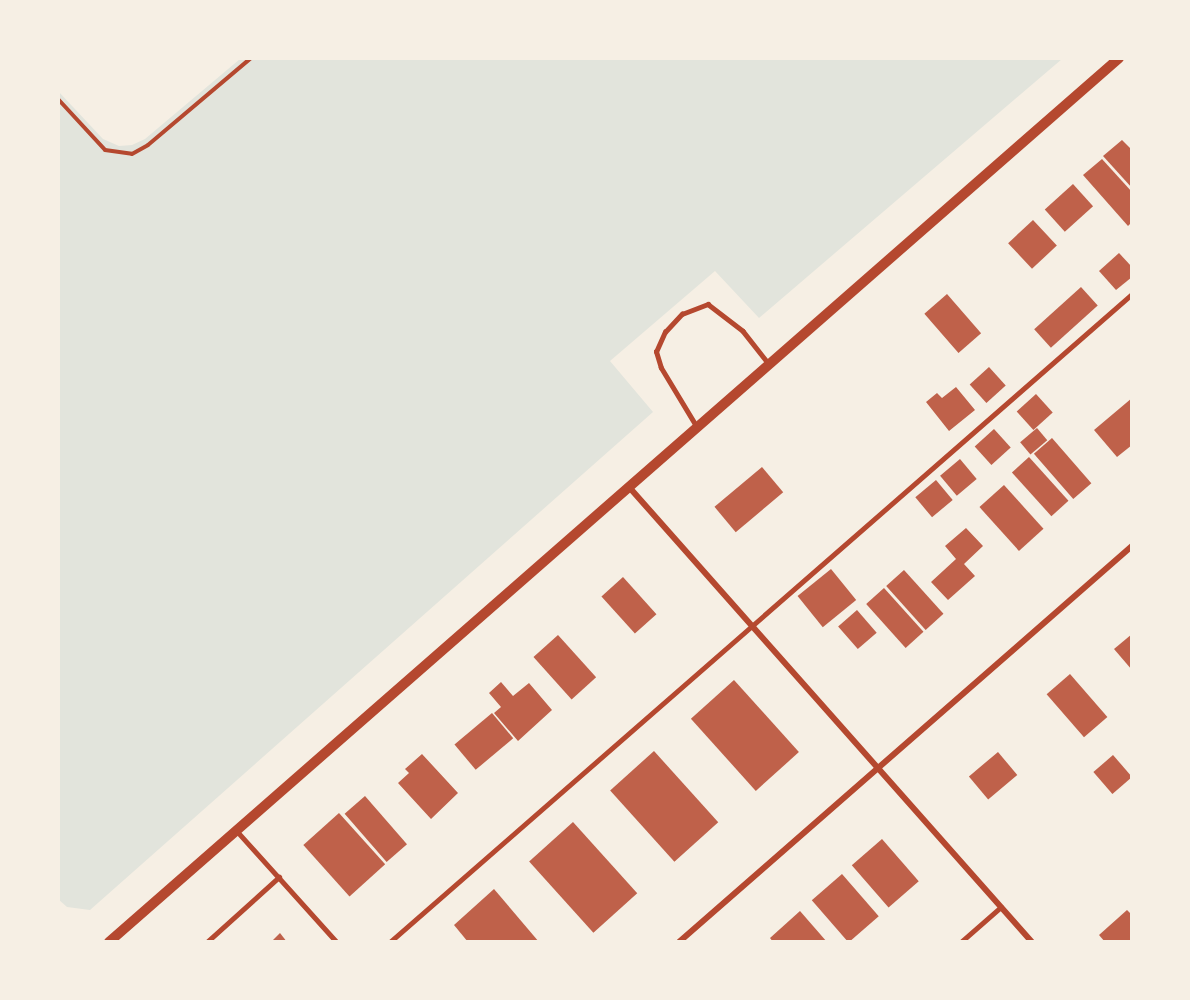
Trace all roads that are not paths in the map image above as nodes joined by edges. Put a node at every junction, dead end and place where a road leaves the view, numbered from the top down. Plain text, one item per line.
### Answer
1 (1119, 58) edge
2 (1131, 294) edge
3 (770, 364) junction
4 (696, 427) junction
5 (629, 487) junction
6 (1131, 546) edge
7 (751, 626) junction
8 (876, 767) junction
9 (236, 830) junction
10 (279, 877) junction
11 (1001, 907) junction
12 (109, 942) edge
13 (207, 942) edge
14 (337, 942) edge
15 (390, 942) edge
16 (680, 942) edge
17 (961, 942) edge
18 (1032, 942) edge

1 - 3 street
2 - 7 lane
3 - 4 street
3 - 4 lane
4 - 5 street
5 - 7 street
5 - 9 street
6 - 8 street
7 - 8 street
7 - 15 lane
8 - 11 street
8 - 16 street
9 - 10 lane
9 - 12 street
10 - 13 lane
10 - 14 lane
11 - 17 lane
11 - 18 street

